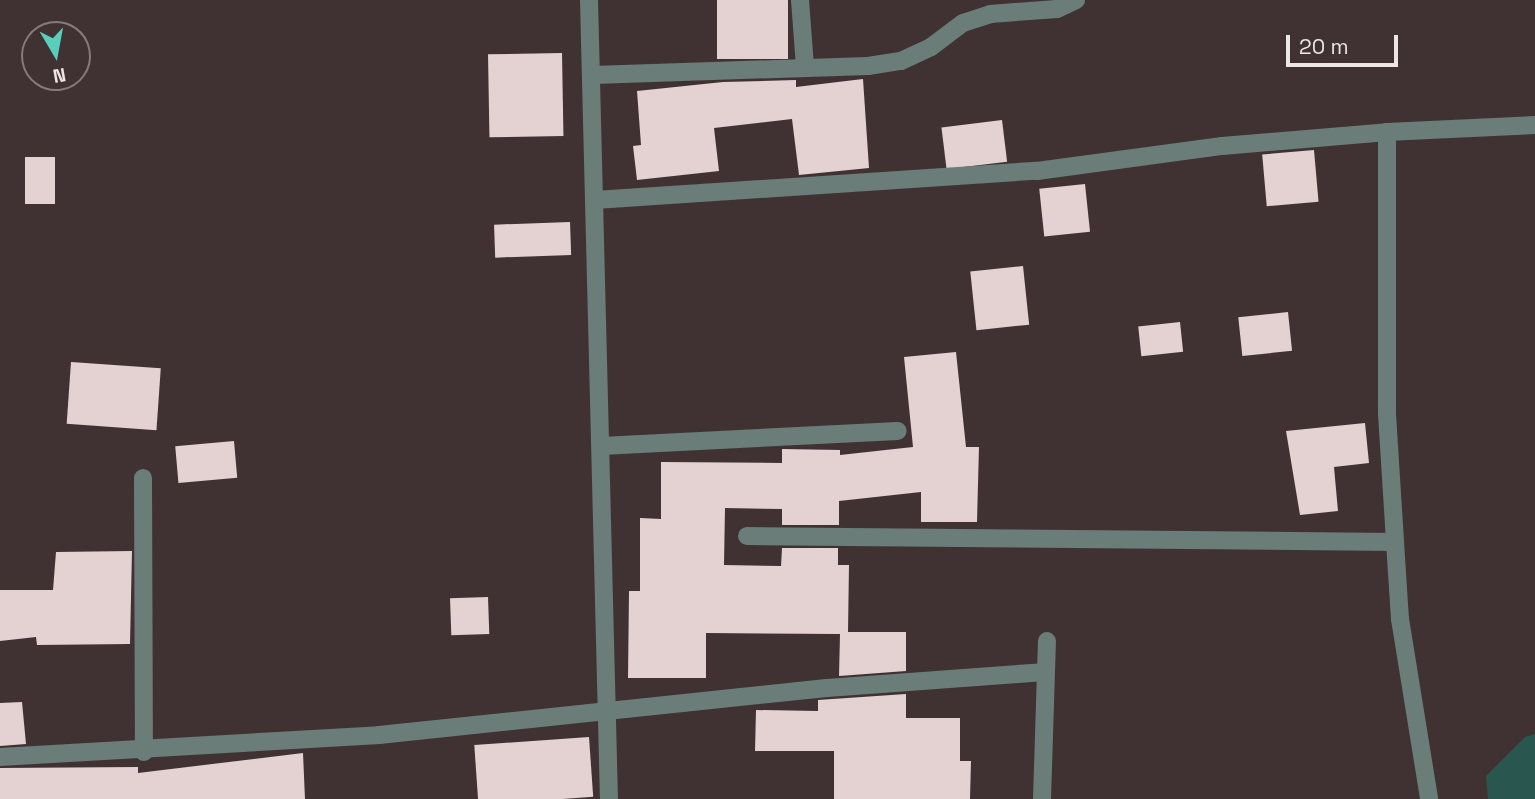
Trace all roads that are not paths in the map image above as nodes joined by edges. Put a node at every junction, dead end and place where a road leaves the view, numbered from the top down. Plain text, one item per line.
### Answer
1 (589, 0) edge
2 (800, 0) edge
3 (1076, 0) edge
4 (805, 67) junction
5 (593, 75) junction
6 (1535, 125) edge
7 (1387, 132) junction
8 (595, 200) junction
9 (898, 431) dead end
10 (601, 446) junction
11 (144, 478) dead end
12 (747, 536) dead end
13 (1395, 542) junction
14 (1047, 641) dead end
15 (1043, 672) junction
16 (607, 712) junction
17 (144, 752) junction
18 (0, 757) edge
19 (609, 799) edge
20 (1042, 799) edge
21 (1429, 799) edge

1 - 5 street
2 - 4 street
3 - 4 street
4 - 5 street
5 - 8 street
6 - 7 street
7 - 8 street
7 - 13 street
8 - 10 street
9 - 10 street
10 - 16 street
11 - 17 street
12 - 13 street
13 - 21 street
14 - 15 street
15 - 16 street
15 - 20 street
16 - 17 street
16 - 19 street
17 - 18 street

